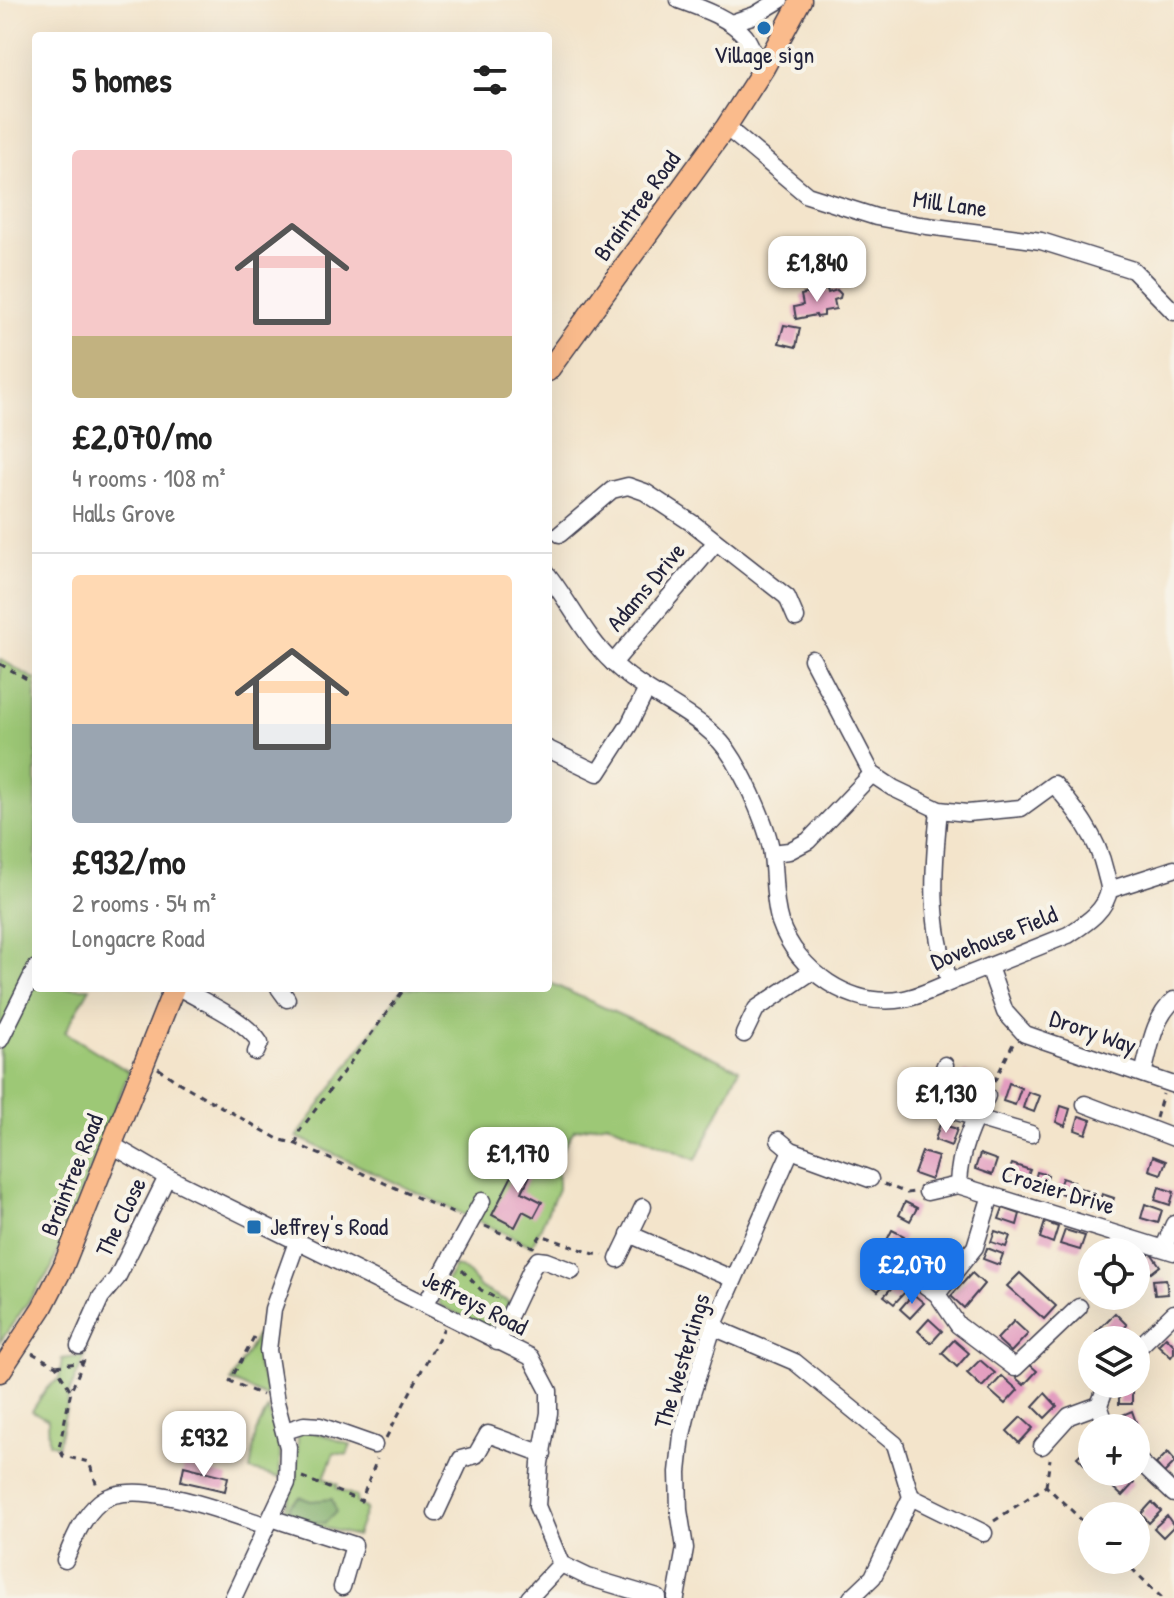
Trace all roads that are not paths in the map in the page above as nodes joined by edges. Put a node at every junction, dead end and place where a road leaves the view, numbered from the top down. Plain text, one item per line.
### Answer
1 (681, 0) edge
2 (780, 0) edge
3 (801, 0) edge
4 (731, 23) junction
5 (764, 68) junction
6 (726, 127) junction
7 (1174, 312) edge
8 (552, 366) edge
9 (560, 534) dead end
10 (716, 542) junction
11 (552, 581) edge
12 (796, 618) dead end
13 (812, 659) dead end
14 (613, 663) junction
15 (646, 691) junction
16 (552, 751) edge
17 (872, 774) junction
18 (939, 810) junction
19 (772, 853) junction
20 (1174, 869) edge
21 (1109, 890) junction
22 (989, 967) junction
23 (811, 972) junction
24 (32, 976) edge
25 (950, 982) junction
26 (175, 992) edge
27 (184, 992) edge
28 (1174, 1000) edge
29 (744, 1034) dead end
30 (0, 1040) edge
31 (256, 1052) dead end
32 (945, 1065) dead end
33 (1143, 1074) junction
34 (1170, 1084) edge
35 (987, 1096) road end
36 (1085, 1104) dead end
37 (975, 1117) junction
38 (1031, 1134) dead end
39 (1174, 1138) edge
40 (112, 1145) junction
41 (167, 1177) junction
42 (870, 1179) road end
43 (958, 1185) junction
44 (927, 1192) road end
45 (991, 1195) junction
46 (482, 1201) dead end
47 (643, 1207) dead end
48 (1174, 1224) edge
49 (629, 1234) junction
50 (297, 1242) junction
51 (1169, 1249) edge
52 (618, 1259) road end
53 (904, 1270) dead end
54 (572, 1271) dead end
55 (733, 1279) junction
56 (937, 1294) junction
57 (425, 1305) junction
58 (1078, 1308) edge
59 (1174, 1313) edge
60 (713, 1327) junction
61 (1150, 1336) edge
62 (497, 1342) junction
63 (84, 1353) road end
64 (0, 1372) edge
65 (1102, 1398) edge
66 (1099, 1405) junction
67 (1102, 1414) edge
68 (285, 1431) junction
69 (374, 1445) dead end
70 (1042, 1446) road end
71 (543, 1454) junction
72 (1150, 1470) edge
73 (1172, 1488) edge
74 (911, 1497) junction
75 (436, 1513) dead end
76 (269, 1522) junction
77 (984, 1533) road end
78 (65, 1560) dead end
79 (561, 1564) junction
80 (342, 1587) dead end
81 (233, 1598) edge
82 (529, 1598) edge
83 (658, 1598) edge
84 (676, 1598) edge
85 (851, 1598) edge

1 - 4 street
2 - 4 street
3 - 5 main road, Braintree Road
4 - 5 street
5 - 6 main road, Braintree Road
6 - 7 street, Mill Lane
6 - 8 main road, Braintree Road
9 - 10 street, Adams Drive
10 - 12 street, Adams Drive
10 - 14 street, Adams Drive
11 - 14 street, Dovehouse Field
13 - 17 street
14 - 15 street, Dovehouse Field
15 - 16 street
15 - 19 street, Dovehouse Field
17 - 18 street
17 - 19 street
18 - 21 street
18 - 25 street
19 - 23 street, Dovehouse Field
20 - 21 street
21 - 22 street, Dovehouse Field
22 - 25 street, Dovehouse Field
22 - 33 street, Drory Way
23 - 25 street, Dovehouse Field
23 - 29 street
24 - 30 street
26 - 40 main road, Braintree Road
27 - 31 street
28 - 33 street
32 - 37 street
33 - 34 street, Drory Way
35 - 37 street
36 - 39 street
37 - 38 street
37 - 43 street
40 - 41 street, Jeffreys Road
40 - 64 main road, Braintree Road
41 - 50 street, Jeffreys Road
41 - 63 street, The Close
42 - 55 street, The Westerlings
43 - 44 street, Crozier Drive
43 - 45 street, Crozier Drive
45 - 51 street, Crozier Drive
45 - 56 street
46 - 57 street
47 - 49 street
48 - 51 street
49 - 52 street
49 - 55 street
50 - 57 street, Jeffreys Road
50 - 68 street
53 - 56 street
54 - 62 street
55 - 60 street, The Westerlings
56 - 58 street
57 - 62 street, Jeffreys Road
59 - 61 street
60 - 74 street
60 - 84 street, The Westerlings
62 - 71 street, Jeffreys Road
65 - 66 street
66 - 67 street
66 - 70 street
68 - 69 street
68 - 76 street
71 - 75 street
71 - 79 street, Jeffreys Road
72 - 73 street
74 - 77 street
74 - 85 street
76 - 78 street
76 - 80 street
76 - 81 street
79 - 82 street
79 - 83 street

